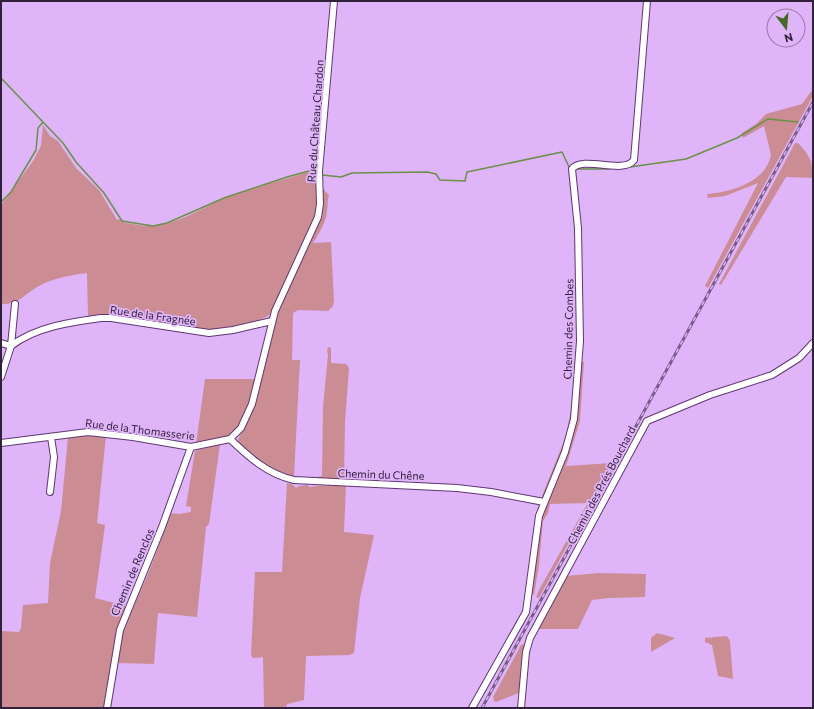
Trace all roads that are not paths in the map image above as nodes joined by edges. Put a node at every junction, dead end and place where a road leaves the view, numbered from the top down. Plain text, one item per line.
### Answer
1 (334, 1) edge
2 (647, 1) edge
3 (15, 304) dead end
4 (272, 321) junction
5 (1, 343) edge
6 (813, 343) edge
7 (11, 346) junction
8 (1, 377) edge
9 (51, 437) junction
10 (230, 440) junction
11 (1, 443) edge
12 (191, 447) junction
13 (50, 492) dead end
14 (544, 502) junction
15 (107, 708) edge
16 (472, 708) edge
17 (521, 708) edge

1 - 4 street, Rue du Château Chardon
2 - 14 street, Chemin des Combes
3 - 7 street
4 - 7 street, Rue de la Fragnée
4 - 10 street, Rue du Château Chardon
5 - 7 street
6 - 17 street, Chemin des Prés Bouchard
7 - 8 street
9 - 11 street, Rue de la Thomasserie
9 - 12 street, Rue de la Thomasserie
9 - 13 street
10 - 12 street, Rue de la Thomasserie
10 - 14 street, Chemin du Chêne
12 - 15 street, Chemin de Renclos
14 - 16 street, Chemin des Combes

